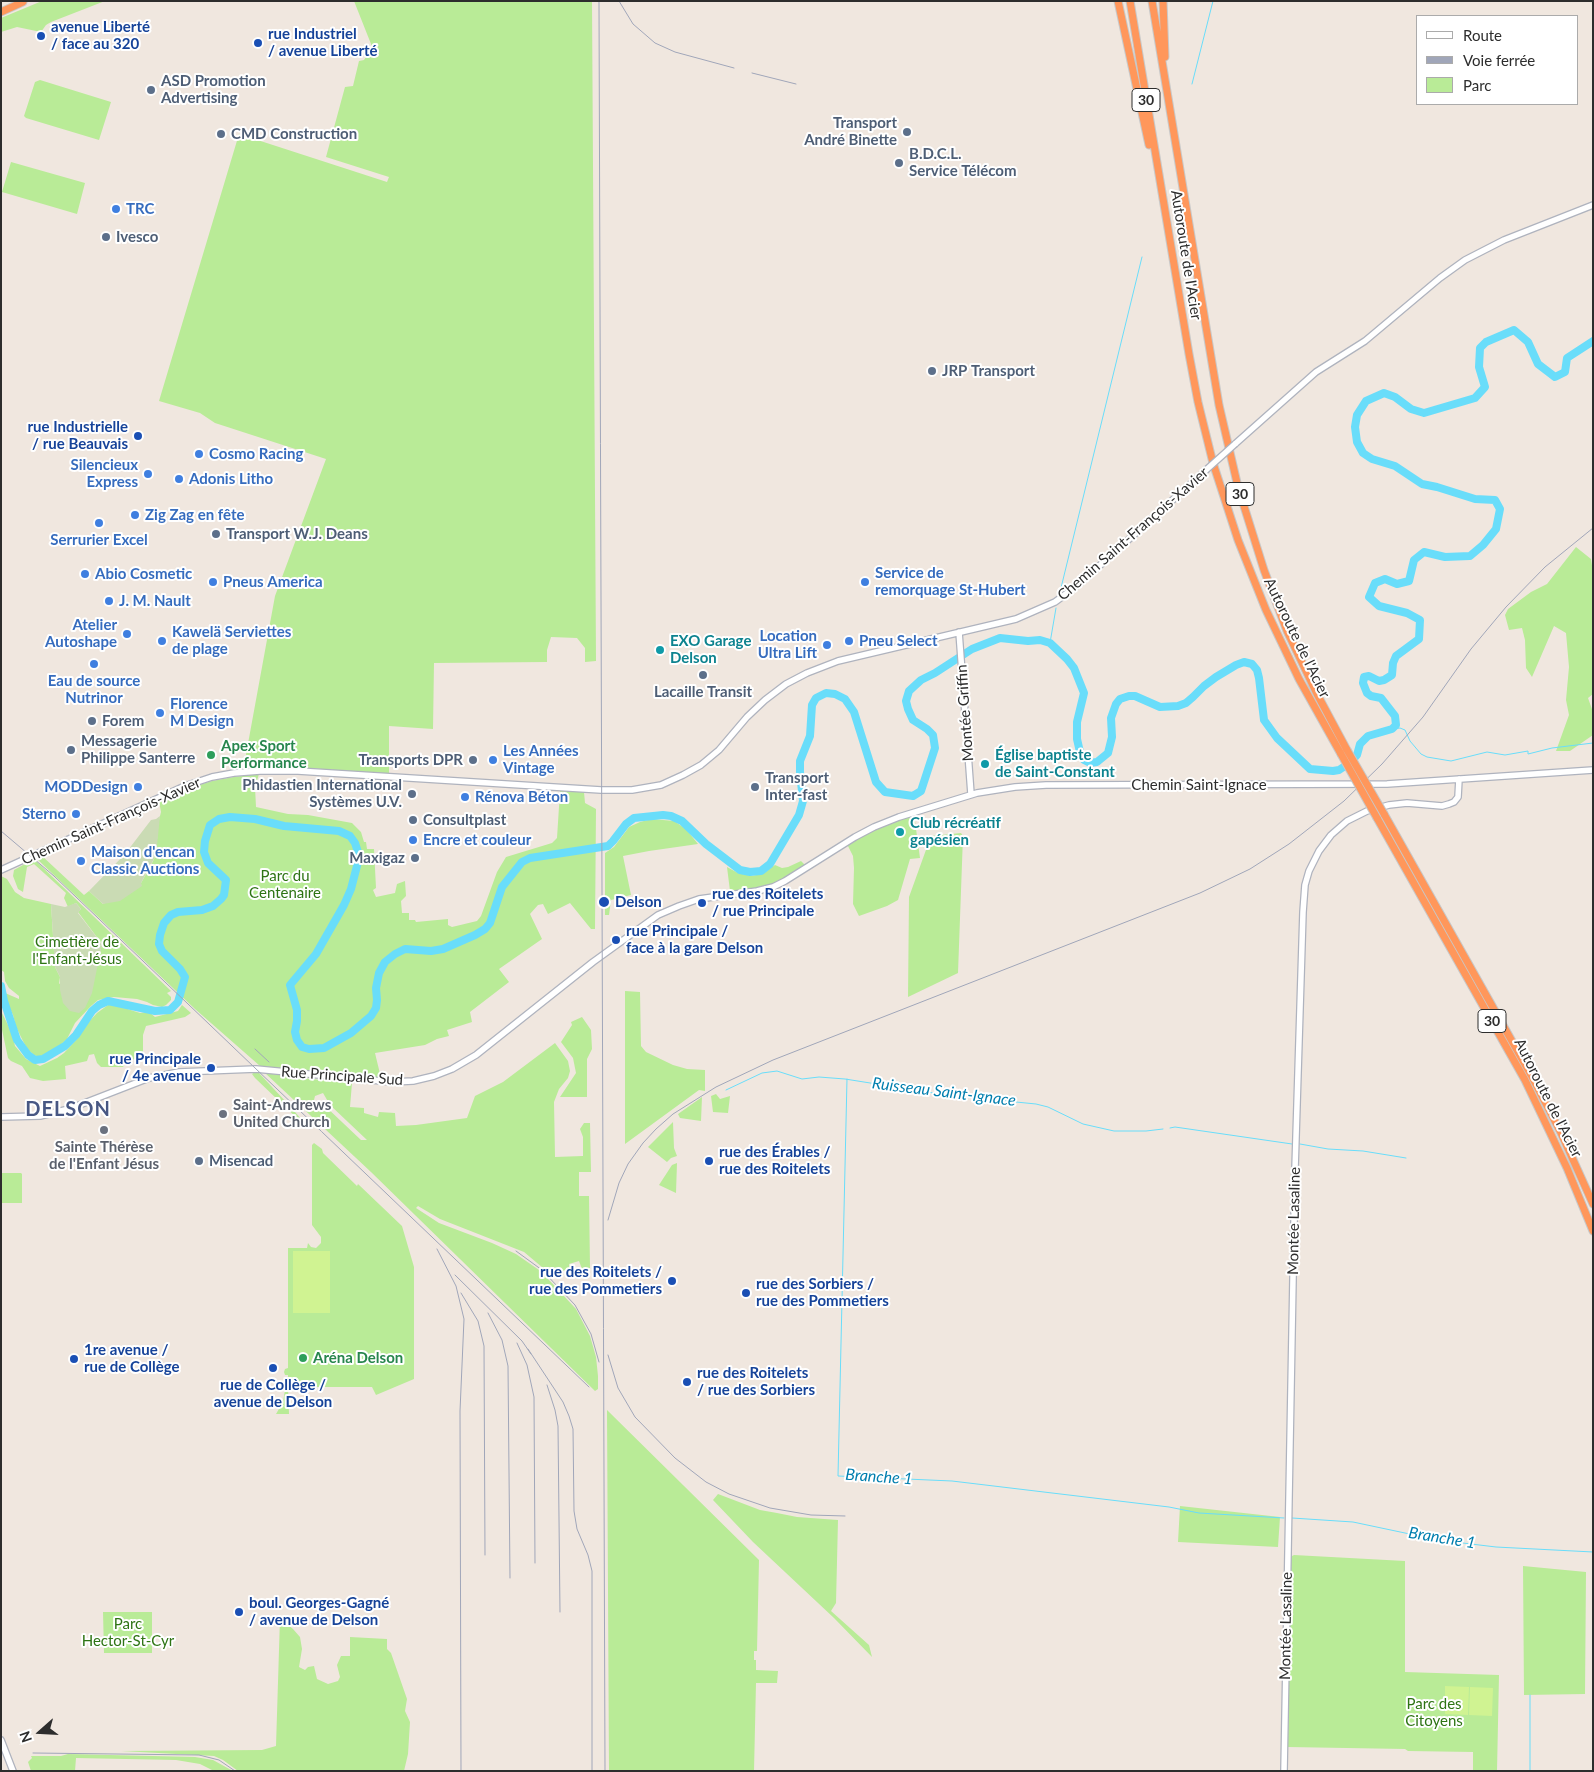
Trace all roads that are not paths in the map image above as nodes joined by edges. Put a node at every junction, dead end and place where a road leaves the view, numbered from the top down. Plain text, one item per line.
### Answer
1 (23, 1) edge
2 (1118, 1) edge
3 (1130, 1) edge
4 (1152, 1) edge
5 (1163, 1) edge
6 (1, 7) edge
7 (1, 12) edge
8 (1165, 80) junction
9 (1162, 199) junction
10 (1593, 205) edge
11 (958, 632) junction
12 (1344, 752) junction
13 (1593, 770) edge
14 (1459, 779) junction
15 (971, 794) junction
16 (1381, 816) junction
17 (1, 870) edge
18 (781, 883) joint
19 (1, 1117) edge
20 (1593, 1204) edge
21 (1593, 1231) edge
22 (1, 1740) edge
23 (12, 1771) edge
24 (1284, 1771) edge

1 - 6 highway
1 - 7 highway
2 - 9 highway
3 - 9 highway, Autoroute de l'Acier / 30
4 - 8 highway, Autoroute de l'Acier / 30
5 - 8 highway
8 - 12 highway, Autoroute de l'Acier / 30
9 - 12 highway, Autoroute de l'Acier / 30
10 - 11 street, Chemin Saint-François-Xavier, bridge
11 - 15 street, Montée Griffin
11 - 17 street, Chemin Saint-François-Xavier
12 - 16 highway, Autoroute de l'Acier / 30, bridge
13 - 14 street, Chemin Saint-Ignace
14 - 15 street, Chemin Saint-Ignace
14 - 24 street, Montée Lasaline
15 - 18 street, Chemin Saint-Ignace
16 - 20 highway, Autoroute de l'Acier / 30
16 - 21 highway, Autoroute de l'Acier / 30
18 - 19 street, Rue Principale Sud
22 - 23 street

